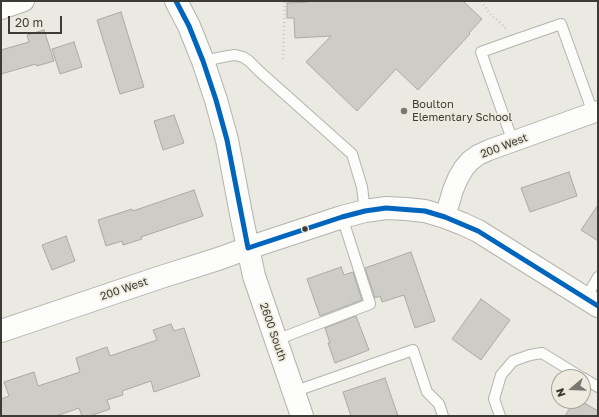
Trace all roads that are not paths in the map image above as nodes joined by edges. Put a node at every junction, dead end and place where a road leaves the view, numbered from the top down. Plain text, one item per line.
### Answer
1 (24, 1) edge
2 (176, 1) edge
3 (1, 9) edge
4 (203, 61) junction
5 (595, 112) edge
6 (513, 142) junction
7 (365, 211) junction
8 (342, 217) junction
9 (445, 217) junction
10 (248, 248) junction
11 (598, 277) edge
12 (592, 302) edge
13 (1, 331) edge
14 (276, 340) junction
15 (568, 369) edge
16 (293, 392) junction
17 (302, 416) edge
18 (443, 416) edge
19 (500, 416) edge

1 - 3 street
2 - 4 main road, 2600 South
4 - 7 lane
4 - 10 main road, 2600 South
5 - 6 street, 200 West
5 - 6 lane
6 - 9 street, 200 West
7 - 8 main road, 200 West
7 - 9 main road, 200 West
8 - 10 main road, 200 West
8 - 14 lane
9 - 12 main road, 200 West
10 - 13 main road, 200 West
10 - 14 main road, 2600 South
11 - 12 lane
14 - 16 main road, 2600 South
15 - 19 lane
16 - 17 main road, 2600 South
16 - 18 lane

